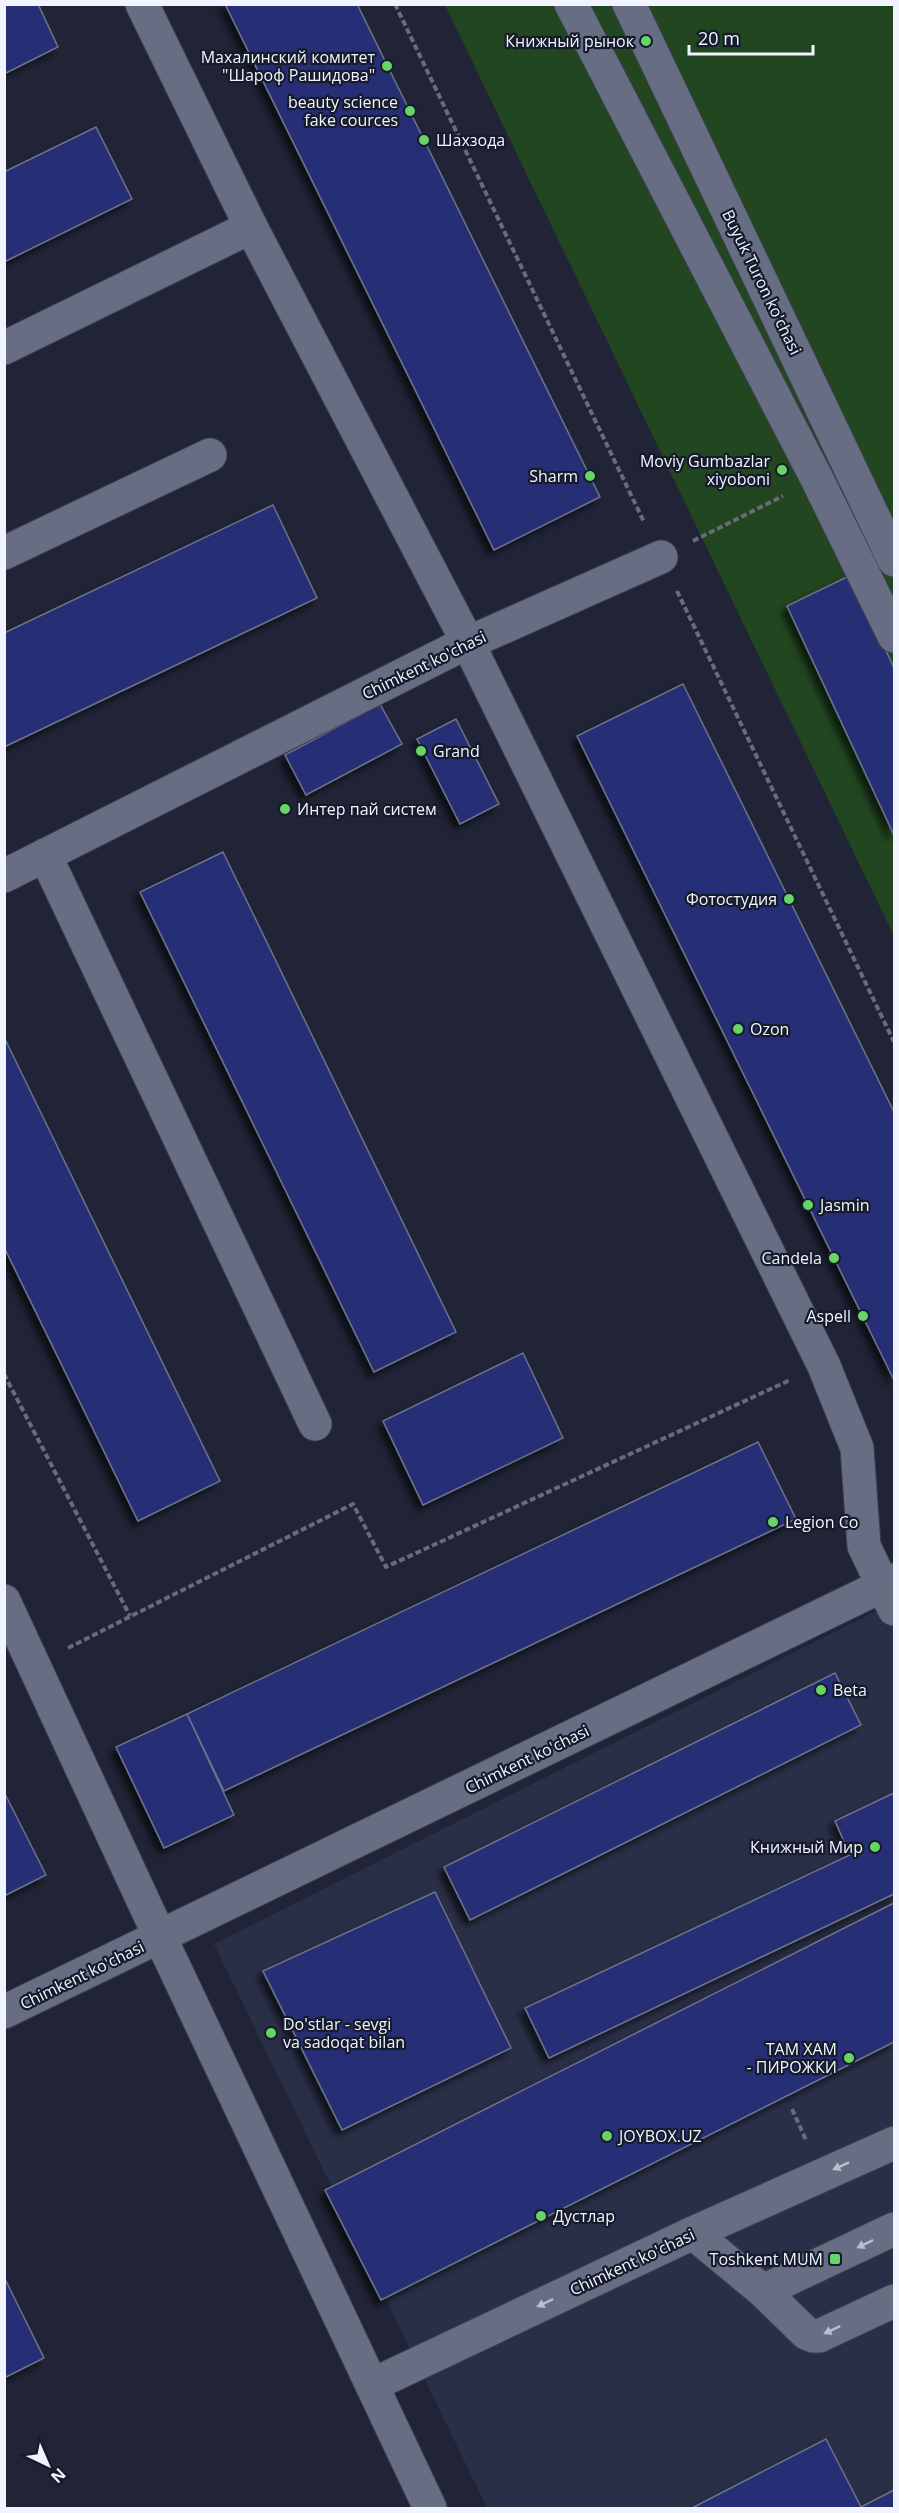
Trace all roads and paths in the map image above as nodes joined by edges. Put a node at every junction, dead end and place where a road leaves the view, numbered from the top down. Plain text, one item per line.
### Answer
1 (142, 4) edge
2 (571, 4) edge
3 (629, 4) edge
4 (251, 227) junction
5 (4, 348) edge
6 (210, 455) dead end
7 (817, 478) junction
8 (4, 553) edge
9 (661, 557) joint
10 (894, 560) edge
11 (894, 636) edge
12 (468, 643) junction
13 (45, 855) junction
14 (4, 876) edge
15 (824, 1366) junction
16 (4, 1374) edge
17 (315, 1424) dead end
18 (890, 1592) edge
19 (4, 1601) edge
20 (130, 1616) junction
21 (35, 1665) junction
22 (160, 1937) junction
23 (4, 2012) edge
24 (894, 2143) edge
25 (894, 2229) edge
26 (693, 2233) junction
27 (764, 2291) junction
28 (894, 2301) edge
29 (372, 2385) junction
30 (430, 2508) edge

1 - 4 street
2 - 7 street
3 - 10 street, Buyuk Turon ko'chasi
4 - 5 street
4 - 12 street
6 - 8 street
7 - 9 path
7 - 11 street
9 - 12 street, Chimkent ko'chasi
12 - 13 street, Chimkent ko'chasi
12 - 15 street
13 - 14 street, Chimkent ko'chasi
13 - 17 street
15 - 18 street
15 - 20 path
16 - 20 path
18 - 22 street, Chimkent ko'chasi
19 - 21 street, Chimkent ko'chasi
20 - 21 path
21 - 22 street, Chimkent ko'chasi
22 - 23 street, Chimkent ko'chasi
22 - 29 street, Chimkent ko'chasi
24 -> 26 street, Chimkent ko'chasi
25 -> 27 street
26 - 27 street
26 -> 29 street, Chimkent ko'chasi
28 -> 27 street
29 - 30 street, Chimkent ko'chasi

